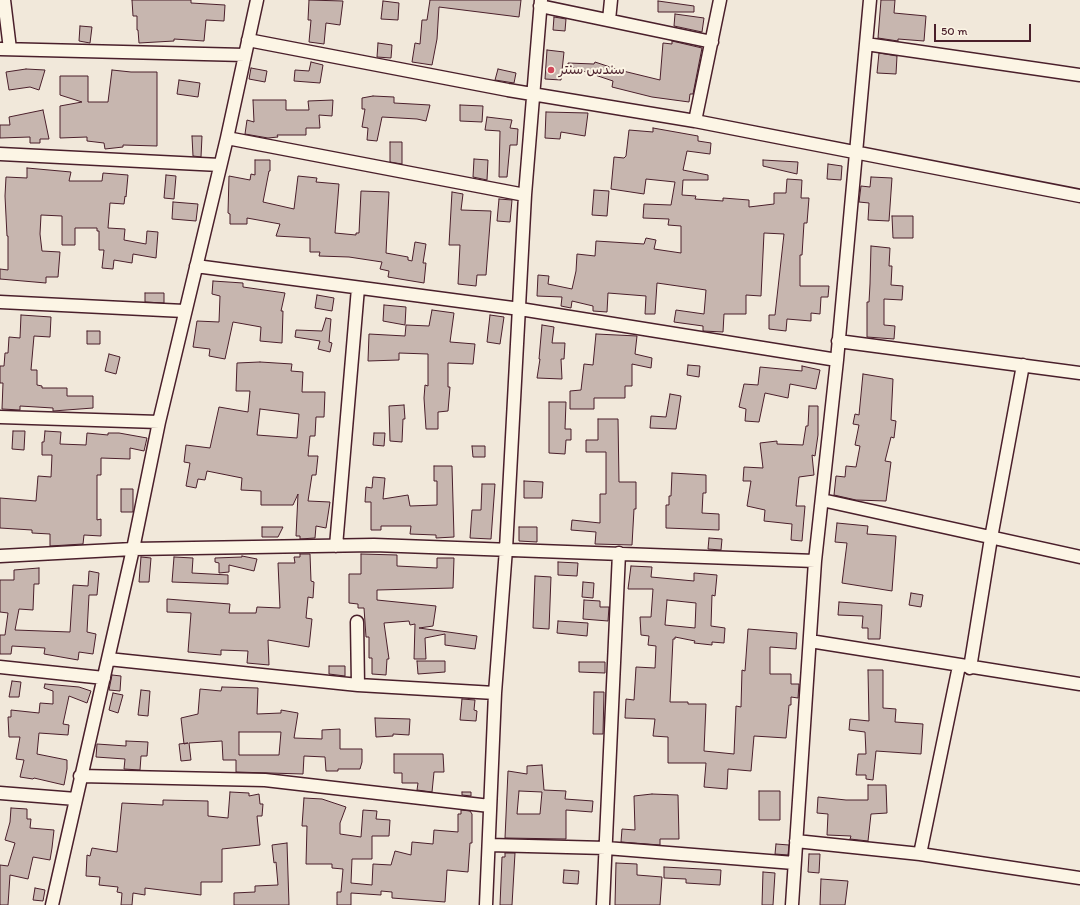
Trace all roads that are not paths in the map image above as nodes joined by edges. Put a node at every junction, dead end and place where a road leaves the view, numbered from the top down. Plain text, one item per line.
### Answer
1 (4, 0) edge
2 (257, 0) edge
3 (611, 0) edge
4 (720, 0) edge
5 (870, 0) edge
6 (541, 3) edge
7 (608, 20) junction
8 (248, 40) junction
9 (712, 42) junction
10 (866, 44) junction
11 (5, 49) edge
12 (245, 55) junction
13 (1080, 75) edge
14 (533, 93) junction
15 (695, 121) junction
16 (227, 138) junction
17 (855, 153) junction
18 (0, 154) edge
19 (220, 165) junction
20 (526, 195) junction
21 (1080, 196) edge
22 (196, 266) junction
23 (358, 288) junction
24 (0, 302) edge
25 (520, 309) junction
26 (184, 311) junction
27 (838, 341) junction
28 (836, 360) junction
29 (1023, 365) junction
30 (1080, 373) edge
31 (0, 417) edge
32 (159, 422) junction
33 (822, 500) junction
34 (991, 538) junction
35 (336, 546) junction
36 (133, 549) junction
37 (506, 549) junction
38 (619, 553) junction
39 (0, 556) edge
40 (1080, 557) edge
41 (815, 561) junction
42 (357, 622) dead end
43 (810, 641) junction
44 (108, 659) junction
45 (0, 667) edge
46 (964, 667) junction
47 (104, 678) junction
48 (1080, 684) edge
49 (358, 685) junction
50 (495, 693) junction
51 (80, 776) junction
52 (0, 793) edge
53 (76, 799) junction
54 (490, 806) junction
55 (796, 841) junction
56 (489, 845) junction
57 (606, 848) junction
58 (920, 854) junction
59 (794, 863) junction
60 (1080, 878) edge
61 (52, 905) edge
62 (486, 905) edge
63 (603, 905) edge
64 (792, 905) edge

1 - 11 street
2 - 8 street
3 - 7 street
4 - 9 street
5 - 10 street
6 - 7 street
6 - 14 street
7 - 9 street
8 - 12 street
8 - 14 street
9 - 15 street
10 - 13 street
10 - 17 street
11 - 12 street
12 - 16 street
14 - 15 street
14 - 20 street
15 - 17 street
16 - 19 street
16 - 20 street
17 - 21 street
17 - 27 street
18 - 19 street
19 - 22 street
20 - 25 street
22 - 23 street
22 - 26 street
23 - 25 street
23 - 35 street
24 - 26 street
25 - 28 street
25 - 37 street
26 - 32 street
27 - 28 street
27 - 29 street
28 - 33 street
29 - 30 street
29 - 34 street
31 - 32 street
32 - 36 street
33 - 34 street
33 - 41 street
34 - 40 street
34 - 46 street
35 - 36 street
35 - 37 street
36 - 39 street
36 - 44 street
37 - 38 street
37 - 50 street
38 - 41 street
38 - 57 street
41 - 43 street
42 - 49 street
43 - 46 street
43 - 55 street
44 - 47 street
44 - 49 street
45 - 47 street
46 - 48 street
46 - 58 street
47 - 51 street
49 - 50 street
50 - 54 street
51 - 53 street
51 - 54 street
52 - 53 street
53 - 61 street
54 - 56 street
55 - 58 street
55 - 59 street
56 - 57 street
56 - 62 street
57 - 59 street
57 - 63 street
58 - 60 street
59 - 64 street

